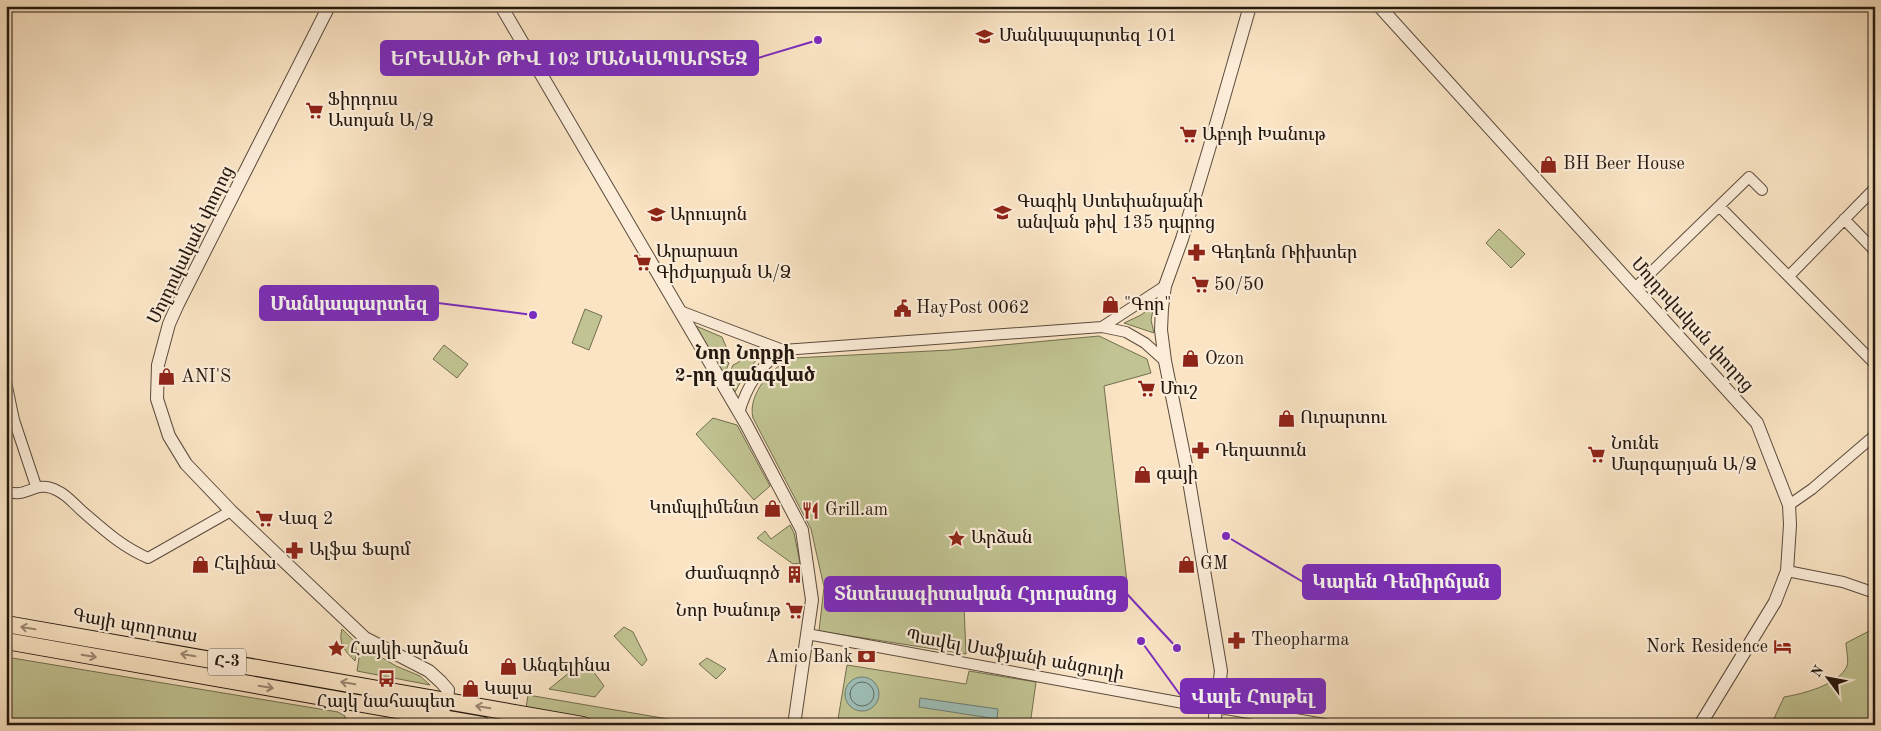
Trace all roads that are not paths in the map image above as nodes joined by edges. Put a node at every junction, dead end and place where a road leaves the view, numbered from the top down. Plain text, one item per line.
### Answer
1 (329, 6) edge
2 (501, 6) edge
3 (1250, 6) edge
4 (1378, 6) edge
5 (1875, 188) edge
6 (1762, 190) dead end
7 (1720, 206) junction
8 (1844, 220) junction
9 (1875, 251) edge
10 (1789, 276) junction
11 (1165, 286) junction
12 (1636, 288) junction
13 (680, 310) junction
14 (1102, 327) junction
15 (783, 350) junction
16 (1165, 361) junction
17 (1875, 364) edge
18 (6, 382) edge
19 (739, 413) junction
20 (1875, 436) edge
21 (36, 486) junction
22 (6, 491) edge
23 (1789, 505) junction
24 (232, 511) junction
25 (1787, 571) junction
26 (1875, 593) edge
27 (6, 624) edge
28 (807, 634) junction
29 (6, 641) edge
30 (448, 701) junction
31 (1216, 708) junction
32 (437, 721) edge
33 (482, 725) edge
34 (583, 725) edge
35 (794, 725) edge
36 (1214, 725) edge
37 (1324, 725) edge
38 (1700, 725) edge

1 - 24 street, Մոլդովական փողոց
2 - 13 street
3 - 11 street
4 - 12 street, Մոլդովական փողոց
5 - 8 street
6 - 7 street
7 - 10 street
7 - 12 street
8 - 9 street
8 - 10 street
10 - 17 street
11 - 14 street
11 - 16 street
12 - 23 street, Մոլդովական փողոց
13 - 15 street
13 - 19 street
14 - 15 street
14 - 16 street
15 - 19 street
16 - 31 street
18 - 21 street
19 - 28 street
20 - 23 street
21 - 22 street
21 - 24 street
23 - 25 street, Մոլդովական փողոց
24 - 30 street, Մոլդովական փողոց
25 - 26 street
25 - 38 street, Մոլդովական փողոց
30 -> 27 main road, Գայի պողոտա / Հ-3
28 - 31 street, Պավել Սաֆյանի անցուղի
28 - 35 street
29 -> 32 main road, Հ-3
30 - 32 street
34 -> 30 main road, Գայի պողոտա / Հ-3
31 - 36 street
31 - 37 street
32 - 33 main road, Հ-3

